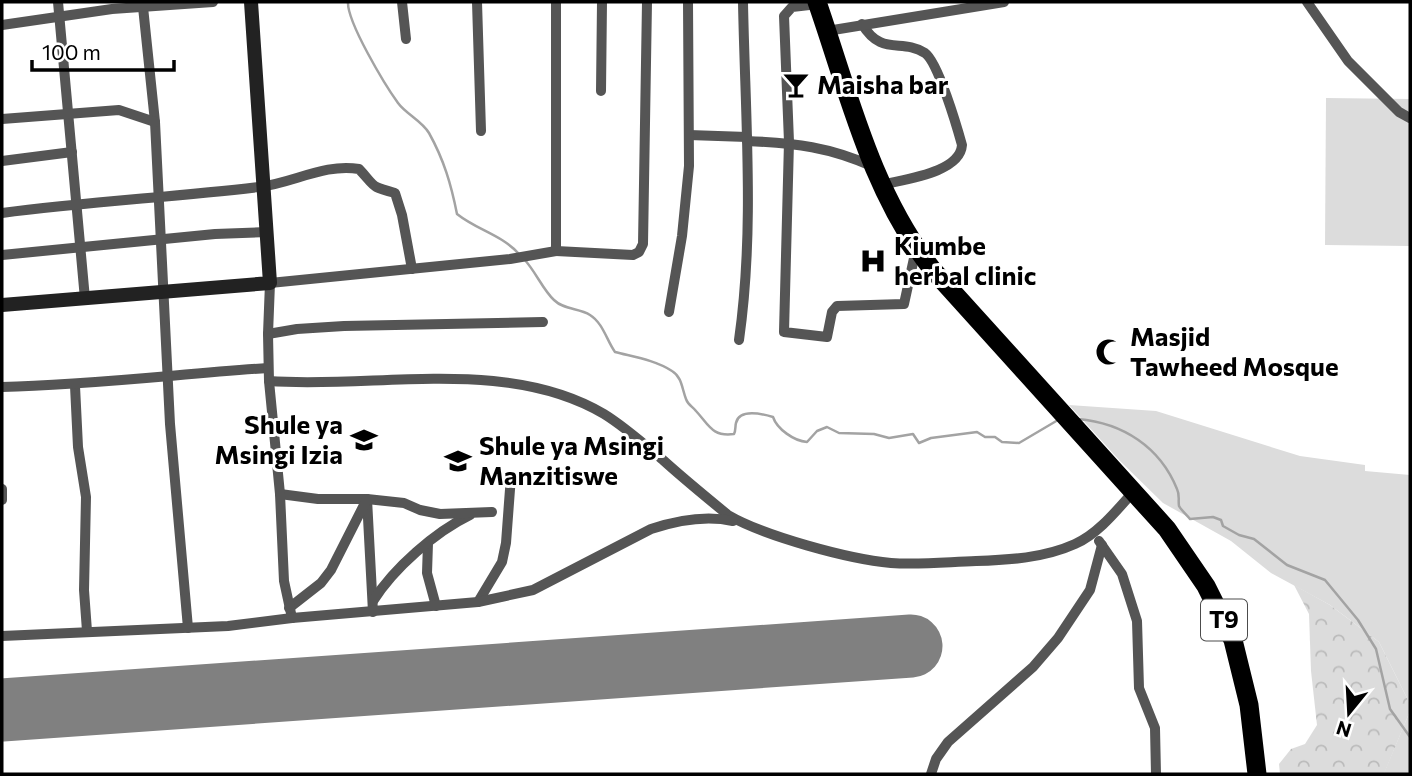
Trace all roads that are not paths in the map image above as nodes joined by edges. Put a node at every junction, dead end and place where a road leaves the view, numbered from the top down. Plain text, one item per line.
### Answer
1 (58, 2) edge
2 (213, 2) edge
3 (251, 2) edge
4 (402, 2) edge
5 (477, 2) edge
6 (556, 2) edge
7 (602, 2) edge
8 (647, 2) edge
9 (688, 2) edge
10 (743, 2) edge
11 (1004, 2) edge
12 (1307, 2) edge
13 (817, 3) edge
14 (143, 6) junction
15 (60, 16) junction
16 (862, 24) junction
17 (2, 25) edge
18 (827, 31) junction
19 (406, 39) dead end
20 (601, 91) dead end
21 (68, 112) junction
22 (1410, 118) edge
23 (2, 119) edge
24 (155, 122) junction
25 (481, 131) dead end
26 (689, 135) junction
27 (747, 139) junction
28 (789, 142) junction
29 (72, 152) junction
30 (2, 161) edge
31 (877, 176) junction
32 (263, 187) junction
33 (159, 195) junction
34 (78, 203) junction
35 (2, 213) edge
36 (267, 232) junction
37 (161, 239) junction
38 (81, 247) junction
39 (916, 249) junction
40 (556, 251) junction
41 (2, 255) edge
42 (412, 269) junction
43 (270, 283) junction
44 (163, 293) junction
45 (85, 299) junction
46 (2, 305) edge
47 (669, 312) dead end
48 (543, 322) dead end
49 (268, 334) junction
50 (738, 340) dead end
51 (268, 368) junction
52 (167, 374) junction
53 (269, 382) junction
54 (75, 386) junction
55 (2, 387) edge
56 (511, 475) dead end
57 (2, 489) edge
58 (1133, 491) junction
59 (280, 494) junction
60 (367, 499) junction
61 (2, 500) edge
62 (492, 512) dead end
63 (473, 513) junction
64 (743, 523) junction
65 (1093, 534) junction
66 (428, 543) junction
67 (1102, 545) junction
68 (478, 602) junction
69 (436, 606) junction
70 (372, 607) junction
71 (291, 613) junction
72 (188, 628) junction
73 (88, 631) junction
74 (2, 636) edge
75 (931, 774) edge
76 (1156, 774) edge
77 (1257, 774) edge

1 - 15 street
2 - 14 street
3 - 32 street
4 - 19 street
5 - 25 street
6 - 40 street
7 - 20 street
8 - 40 street
9 - 26 street
10 - 27 street
11 - 16 street
12 - 22 street
13 - 18 highway, T9
13 - 28 street
14 - 15 street
14 - 24 street
15 - 17 street
15 - 21 street
16 - 18 street
16 - 31 street
18 - 31 highway, T9
21 - 23 street
21 - 24 street
21 - 29 street
24 - 33 street
26 - 27 street
26 - 47 street
27 - 28 street
27 - 50 street
28 - 31 street
28 - 39 street
29 - 30 street
29 - 34 street
31 - 39 highway, T9
32 - 33 street
32 - 36 street
32 - 42 street
33 - 34 street
33 - 37 street
34 - 35 street
34 - 38 street
36 - 37 street
36 - 43 street
37 - 38 street
37 - 44 street
38 - 41 street
38 - 45 street
39 - 58 highway, T9
40 - 42 street
42 - 43 street
43 - 44 street
43 - 49 street
44 - 45 street
44 - 52 street
45 - 46 street
48 - 49 street
49 - 51 street
51 - 52 street
51 - 53 street
52 - 54 street
52 - 72 street
53 - 59 street
53 - 64 street
54 - 55 street
54 - 73 street
56 - 68 street
57 - 61 street
58 - 65 street
58 - 77 highway, T9
59 - 60 street
59 - 71 street
60 - 63 street
60 - 70 street
60 - 71 street
62 - 63 street
63 - 66 street
64 - 65 street
64 - 68 street
65 - 67 street
66 - 69 street
66 - 70 street
67 - 75 street
67 - 76 street
68 - 69 street
69 - 70 street
70 - 71 street
71 - 72 street
72 - 73 street
73 - 74 street

